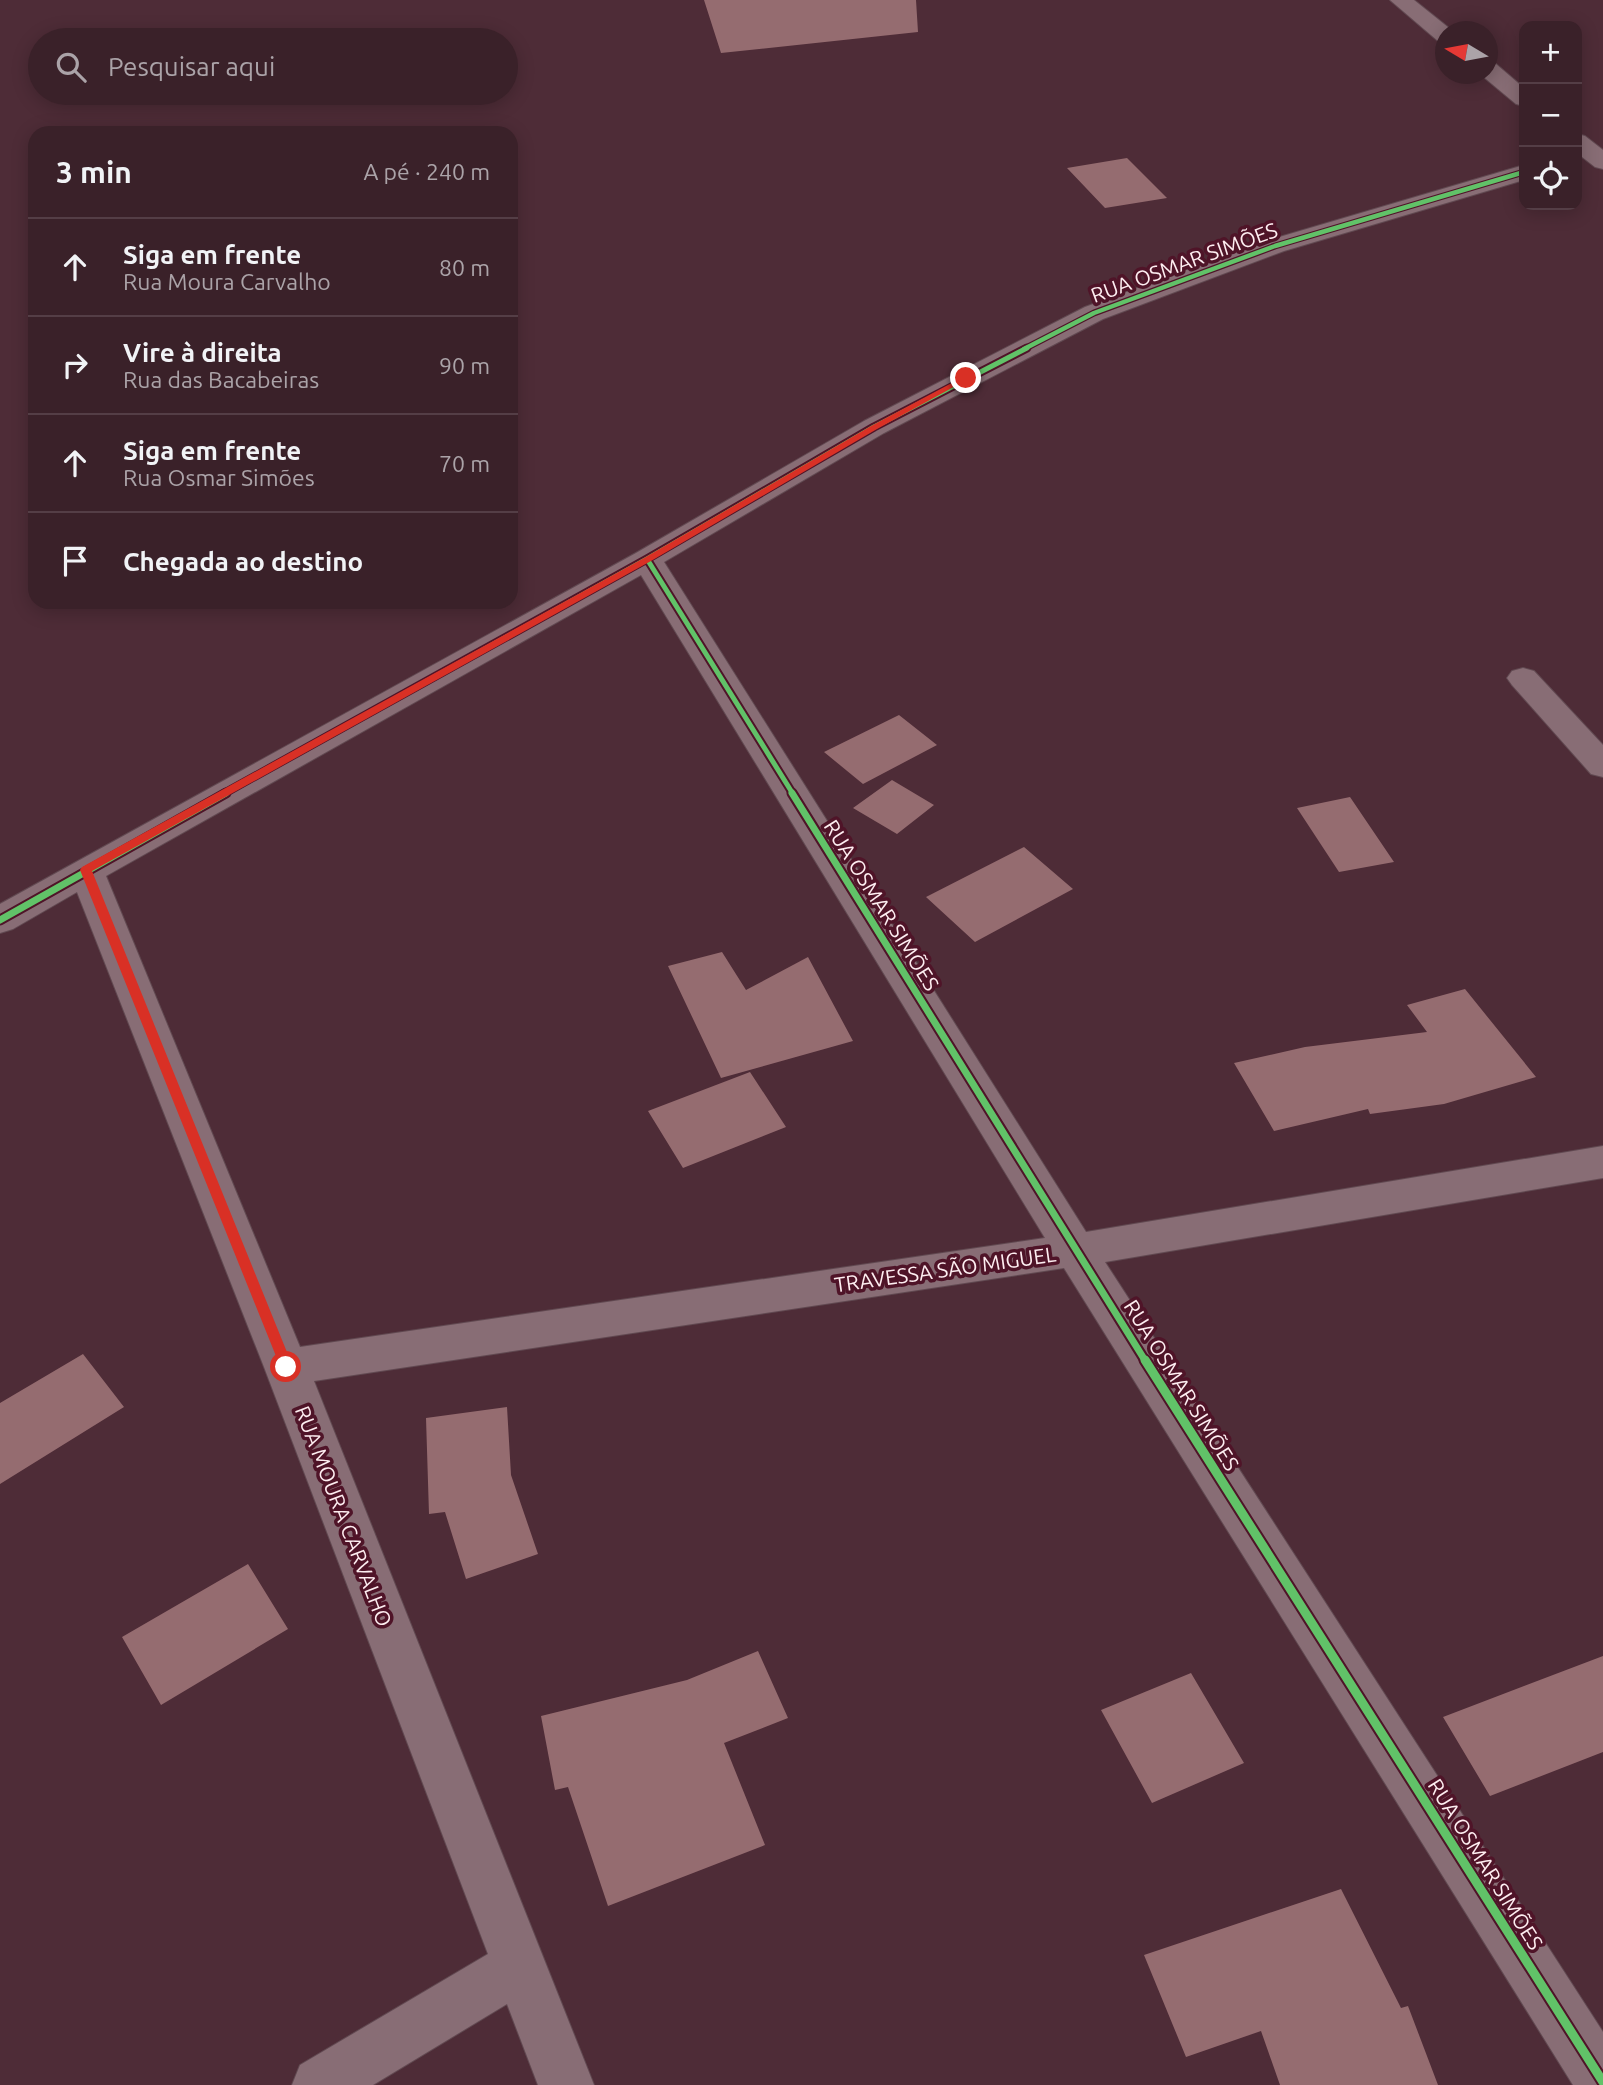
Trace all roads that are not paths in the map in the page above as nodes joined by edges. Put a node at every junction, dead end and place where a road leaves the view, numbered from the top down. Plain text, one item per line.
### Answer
1 (1401, 0) edge
2 (1435, 27) edge
3 (1498, 77) edge
4 (1519, 95) edge
5 (1519, 173) edge
6 (647, 559) junction
7 (1522, 678) dead end
8 (1603, 766) edge
9 (86, 870) junction
10 (0, 920) edge
11 (1603, 1162) edge
12 (1075, 1250) junction
13 (286, 1367) junction
14 (519, 1966) junction
15 (1603, 2082) edge
16 (320, 2085) edge
17 (566, 2085) edge

1 - 2 street
3 - 4 street
5 - 6 street, RUA OSMAR SIMÕES
6 - 9 street
6 - 12 street, RUA OSMAR SIMÕES
7 - 8 street
9 - 10 street
9 - 13 street, RUA MOURA CARVALHO
11 - 12 street, TRAVESSA SÃO MIGUEL
12 - 13 street, TRAVESSA SÃO MIGUEL
12 - 15 street, RUA OSMAR SIMÕES
13 - 14 street, RUA MOURA CARVALHO
14 - 16 street
14 - 17 street, RUA MOURA CARVALHO

